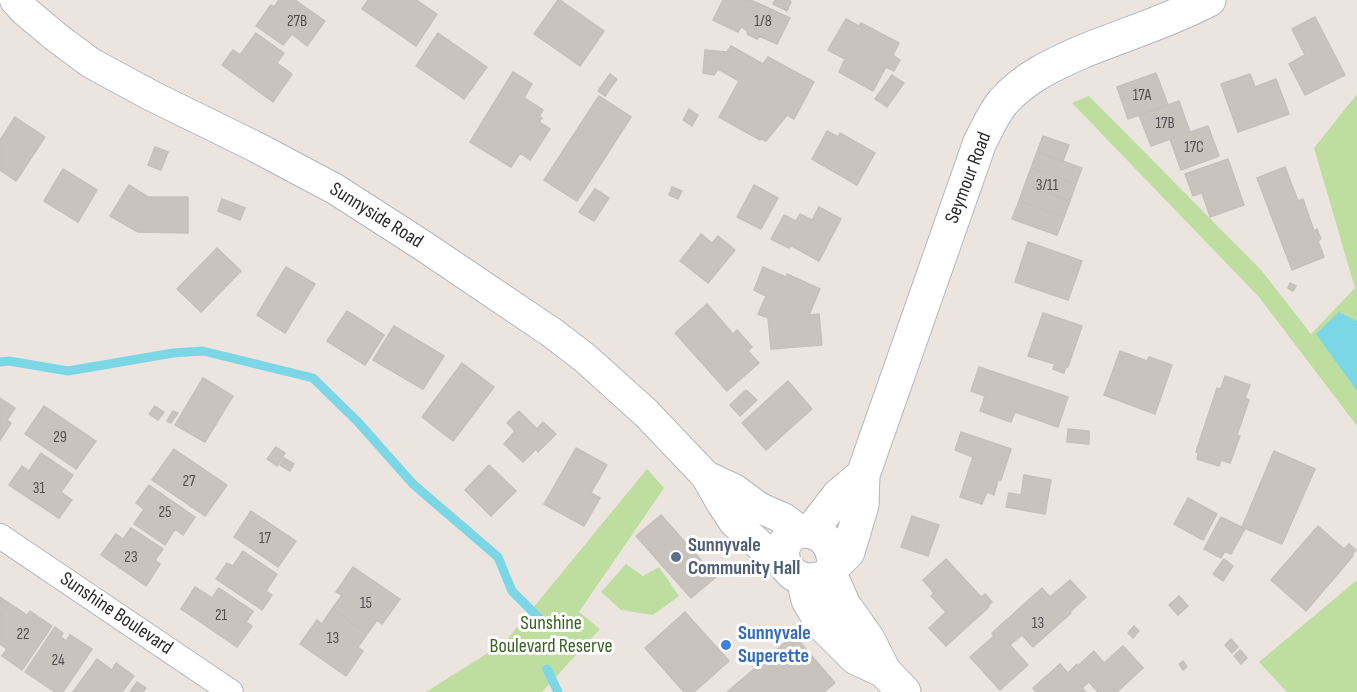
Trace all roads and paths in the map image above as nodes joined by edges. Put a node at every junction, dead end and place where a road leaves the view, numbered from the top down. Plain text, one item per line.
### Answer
1 (15, 0) edge
2 (1209, 0) edge
3 (863, 475) junction
4 (0, 536) edge
5 (810, 556) junction
6 (894, 682) edge
7 (231, 692) edge

1 - 5 street, Sunnyside Road
2 - 3 main road, Seymour Road
3 - 5 main road
3 - 5 main road, Seymour Road
4 - 7 street, Sunshine Boulevard
5 - 6 main road

